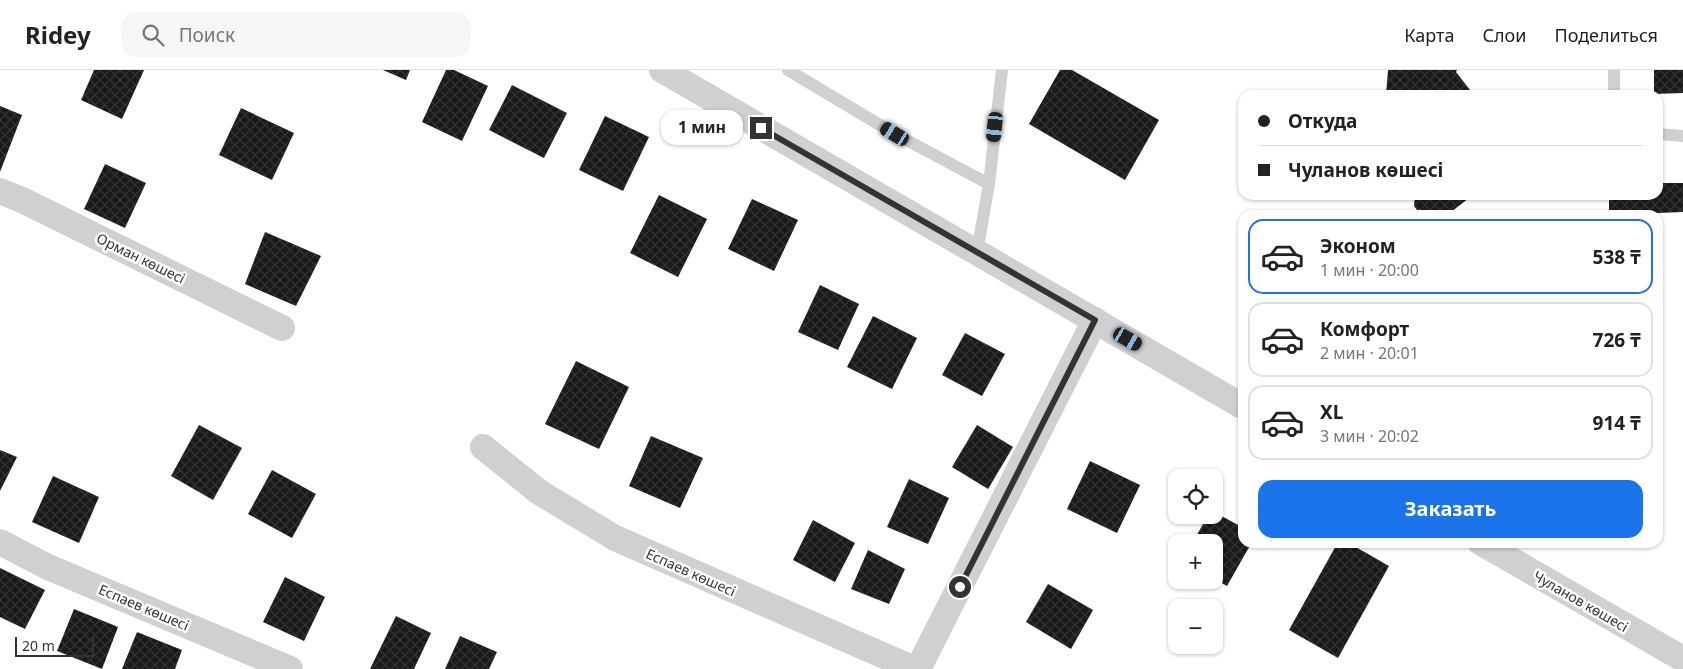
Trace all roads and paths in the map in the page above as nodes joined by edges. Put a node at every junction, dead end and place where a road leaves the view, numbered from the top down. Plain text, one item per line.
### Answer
1 (662, 70) edge
2 (788, 70) edge
3 (1002, 70) edge
4 (1614, 70) edge
5 (1614, 90) edge
6 (1663, 134) edge
7 (1683, 136) edge
8 (989, 184) junction
9 (0, 191) edge
10 (977, 252) junction
11 (1095, 320) junction
12 (282, 328) dead end
13 (1238, 404) edge
14 (484, 447) dead end
15 (0, 542) edge
16 (1490, 548) edge
17 (1683, 659) edge
18 (918, 665) edge
19 (290, 669) edge

1 - 10 street
2 - 8 lane
3 - 8 lane
4 - 5 lane
6 - 7 lane
8 - 10 lane
9 - 12 street, Орман көшесі
10 - 11 street
11 - 13 street
11 - 18 street
14 - 18 street, Еспаев көшесі
15 - 19 street, Еспаев көшесі
16 - 17 street, Чуланов көшесі

